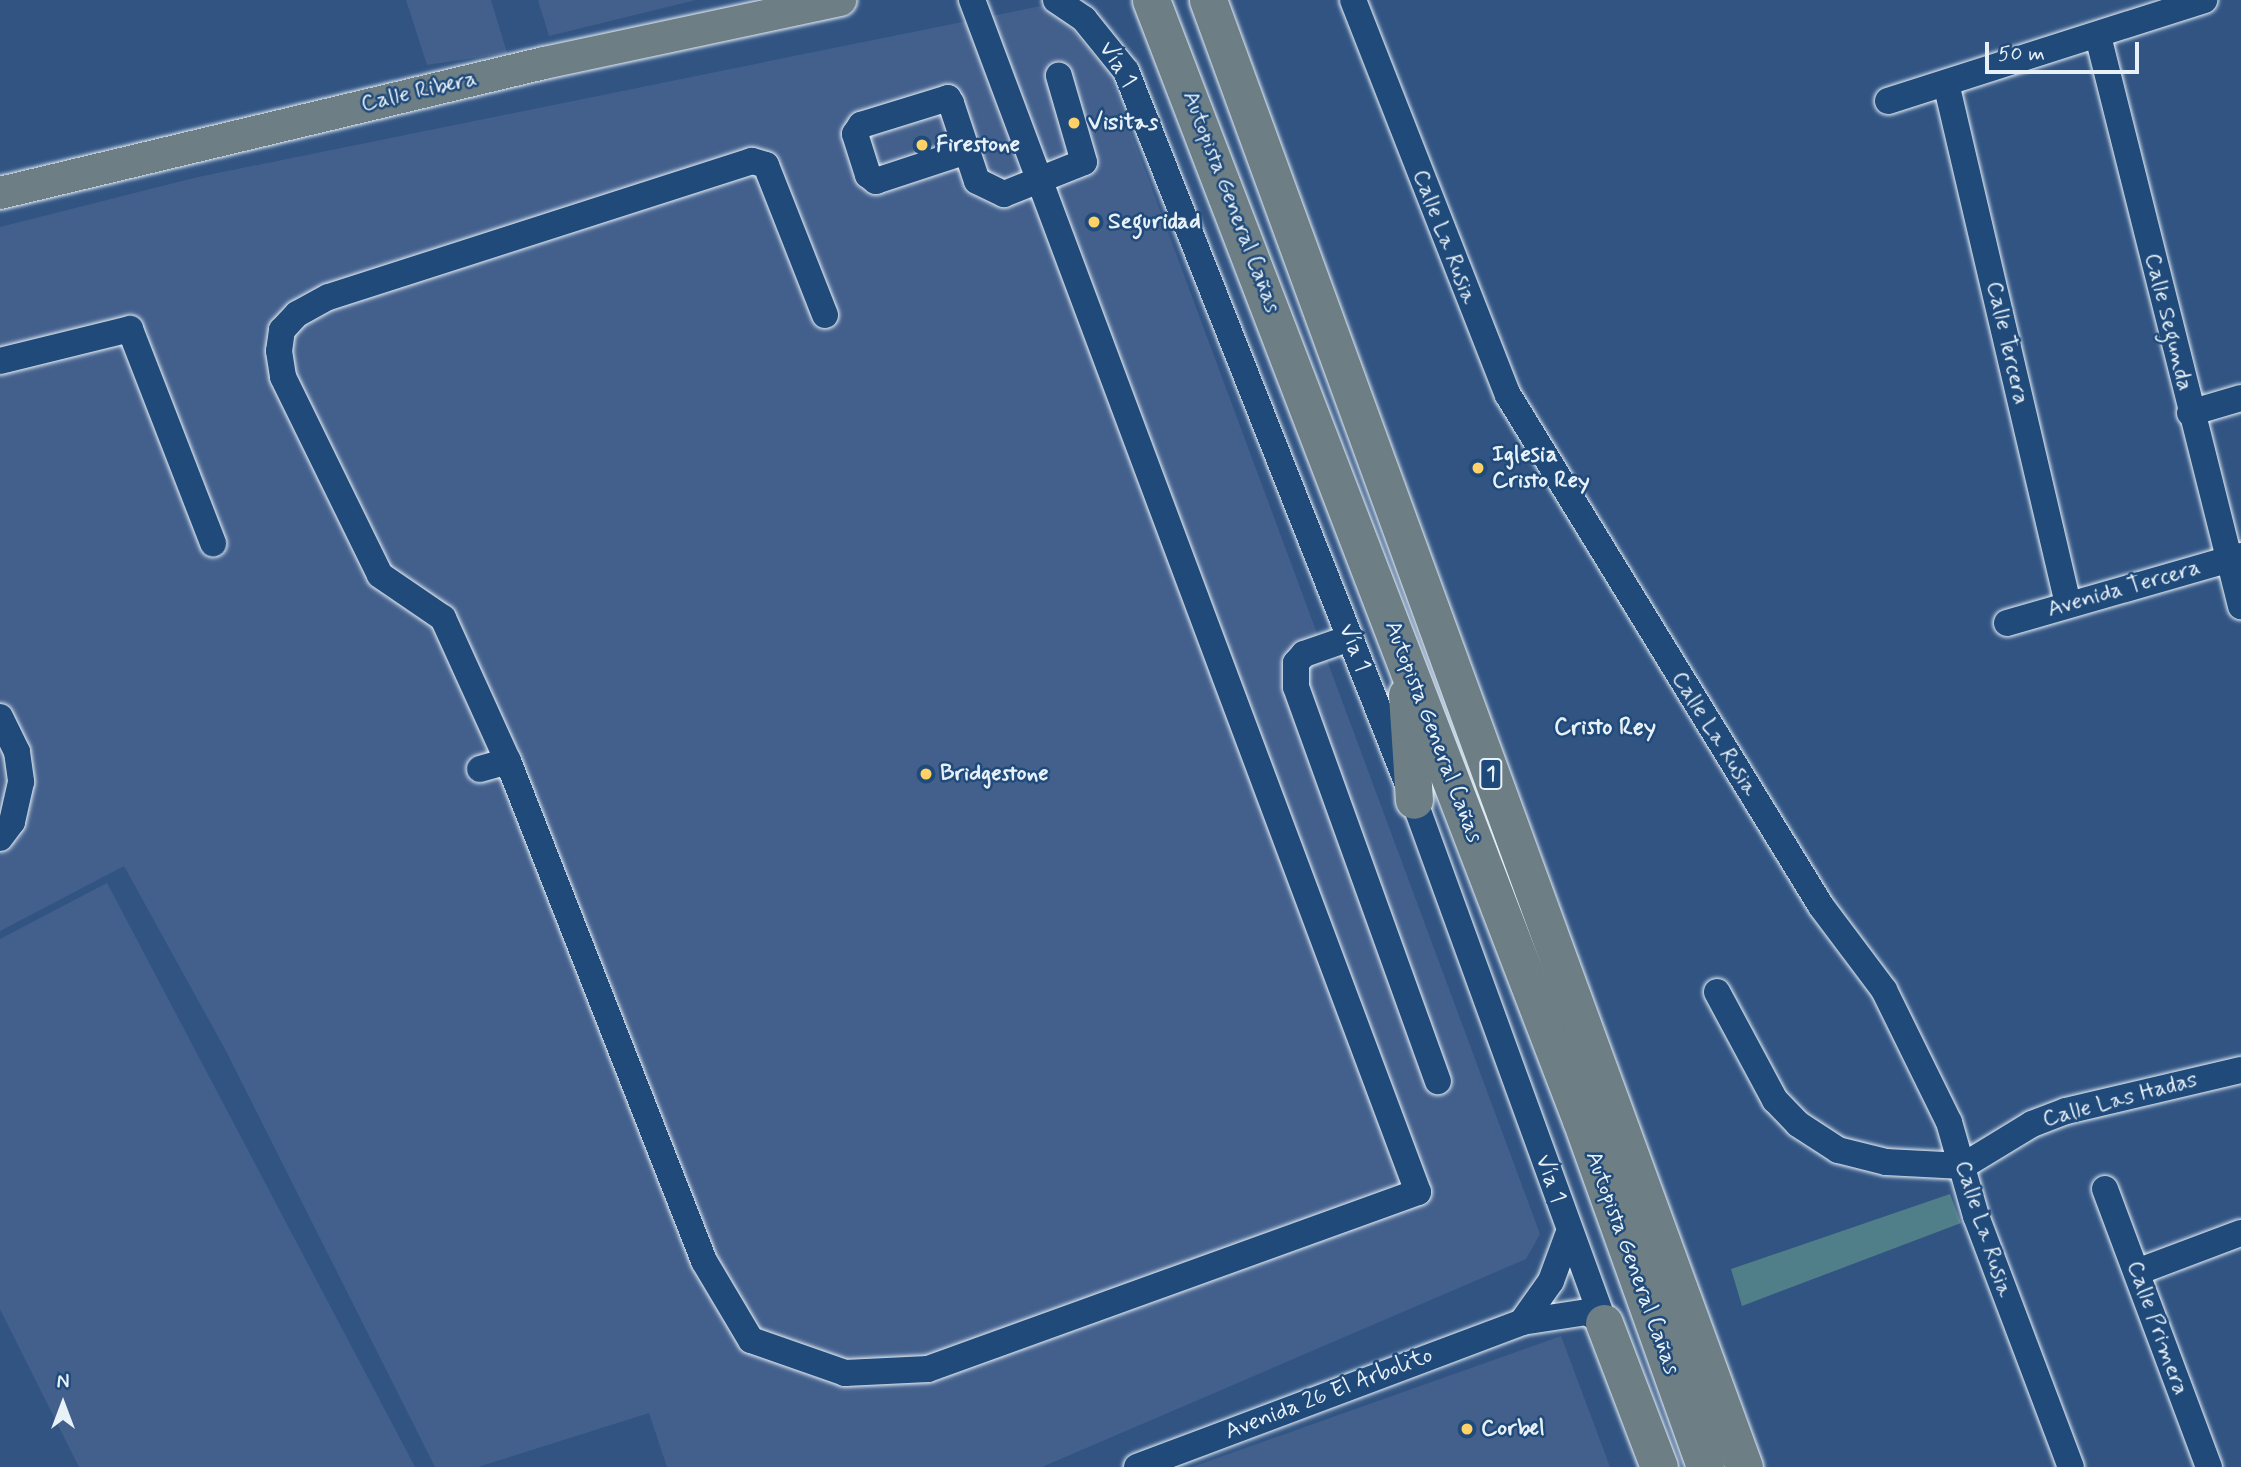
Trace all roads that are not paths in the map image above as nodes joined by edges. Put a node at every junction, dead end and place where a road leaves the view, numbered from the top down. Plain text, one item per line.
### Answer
1 (840, 0) edge
2 (972, 0) edge
3 (1056, 0) edge
4 (1152, 0) edge
5 (1208, 0) edge
6 (1353, 0) edge
7 (2204, 0) edge
8 (2098, 36) junction
9 (1059, 76) dead end
10 (1946, 83) junction
11 (1888, 101) dead end
12 (967, 151) dead end
13 (1037, 184) junction
14 (0, 193) edge
15 (825, 315) dead end
16 (0, 361) edge
17 (2241, 398) edge
18 (2190, 413) junction
19 (213, 543) dead end
20 (2233, 558) edge
21 (2068, 604) junction
22 (2241, 607) edge
23 (2007, 623) dead end
24 (1350, 638) junction
25 (1405, 659) junction
26 (0, 717) edge
27 (508, 761) junction
28 (480, 769) dead end
29 (1414, 800) junction
30 (0, 838) edge
31 (1717, 992) dead end
32 (2241, 1070) edge
33 (1438, 1082) dead end
34 (1963, 1166) junction
35 (2105, 1189) dead end
36 (1569, 1232) junction
37 (2241, 1233) edge
38 (2137, 1272) junction
39 (1522, 1322) junction
40 (1604, 1324) junction
41 (1142, 1466) edge
42 (1659, 1467) edge
43 (1705, 1467) edge
44 (1744, 1467) edge
45 (2071, 1467) edge
46 (2209, 1467) edge

1 - 14 main road, Calle Ribera
2 - 13 street
3 - 24 street, Vía 1
4 - 25 highway, Autopista General Cañas / 1
5 - 44 highway, Autopista General Cañas / 1
6 - 34 street, Calle La Rusia
7 - 8 street
8 - 10 street
8 - 18 street, Calle Segunda
9 - 13 street
10 - 11 street
10 - 21 street, Calle Tercera
12 - 13 street
13 - 27 street
15 - 27 street
16 - 19 street
17 - 18 street
18 - 20 street, Calle Segunda
20 - 21 street, Avenida Tercera
20 - 22 street, Calle Segunda
21 - 23 street, Avenida Tercera
24 - 29 street, Vía 1
24 - 33 street
25 - 29 highway
25 - 43 highway, Autopista General Cañas / 1
26 - 30 street
27 - 28 street
29 - 36 street, Vía 1
31 - 34 street
32 - 34 street, Calle Las Hadas
34 - 45 street, Calle La Rusia
35 - 38 street, Calle Primera
36 - 39 street
36 - 40 street, Vía 1
37 - 38 street
38 - 46 street, Calle Primera
39 - 40 street, Avenida 26 El Arbolito
39 - 41 street, Avenida 26 El Arbolito
40 - 42 highway

